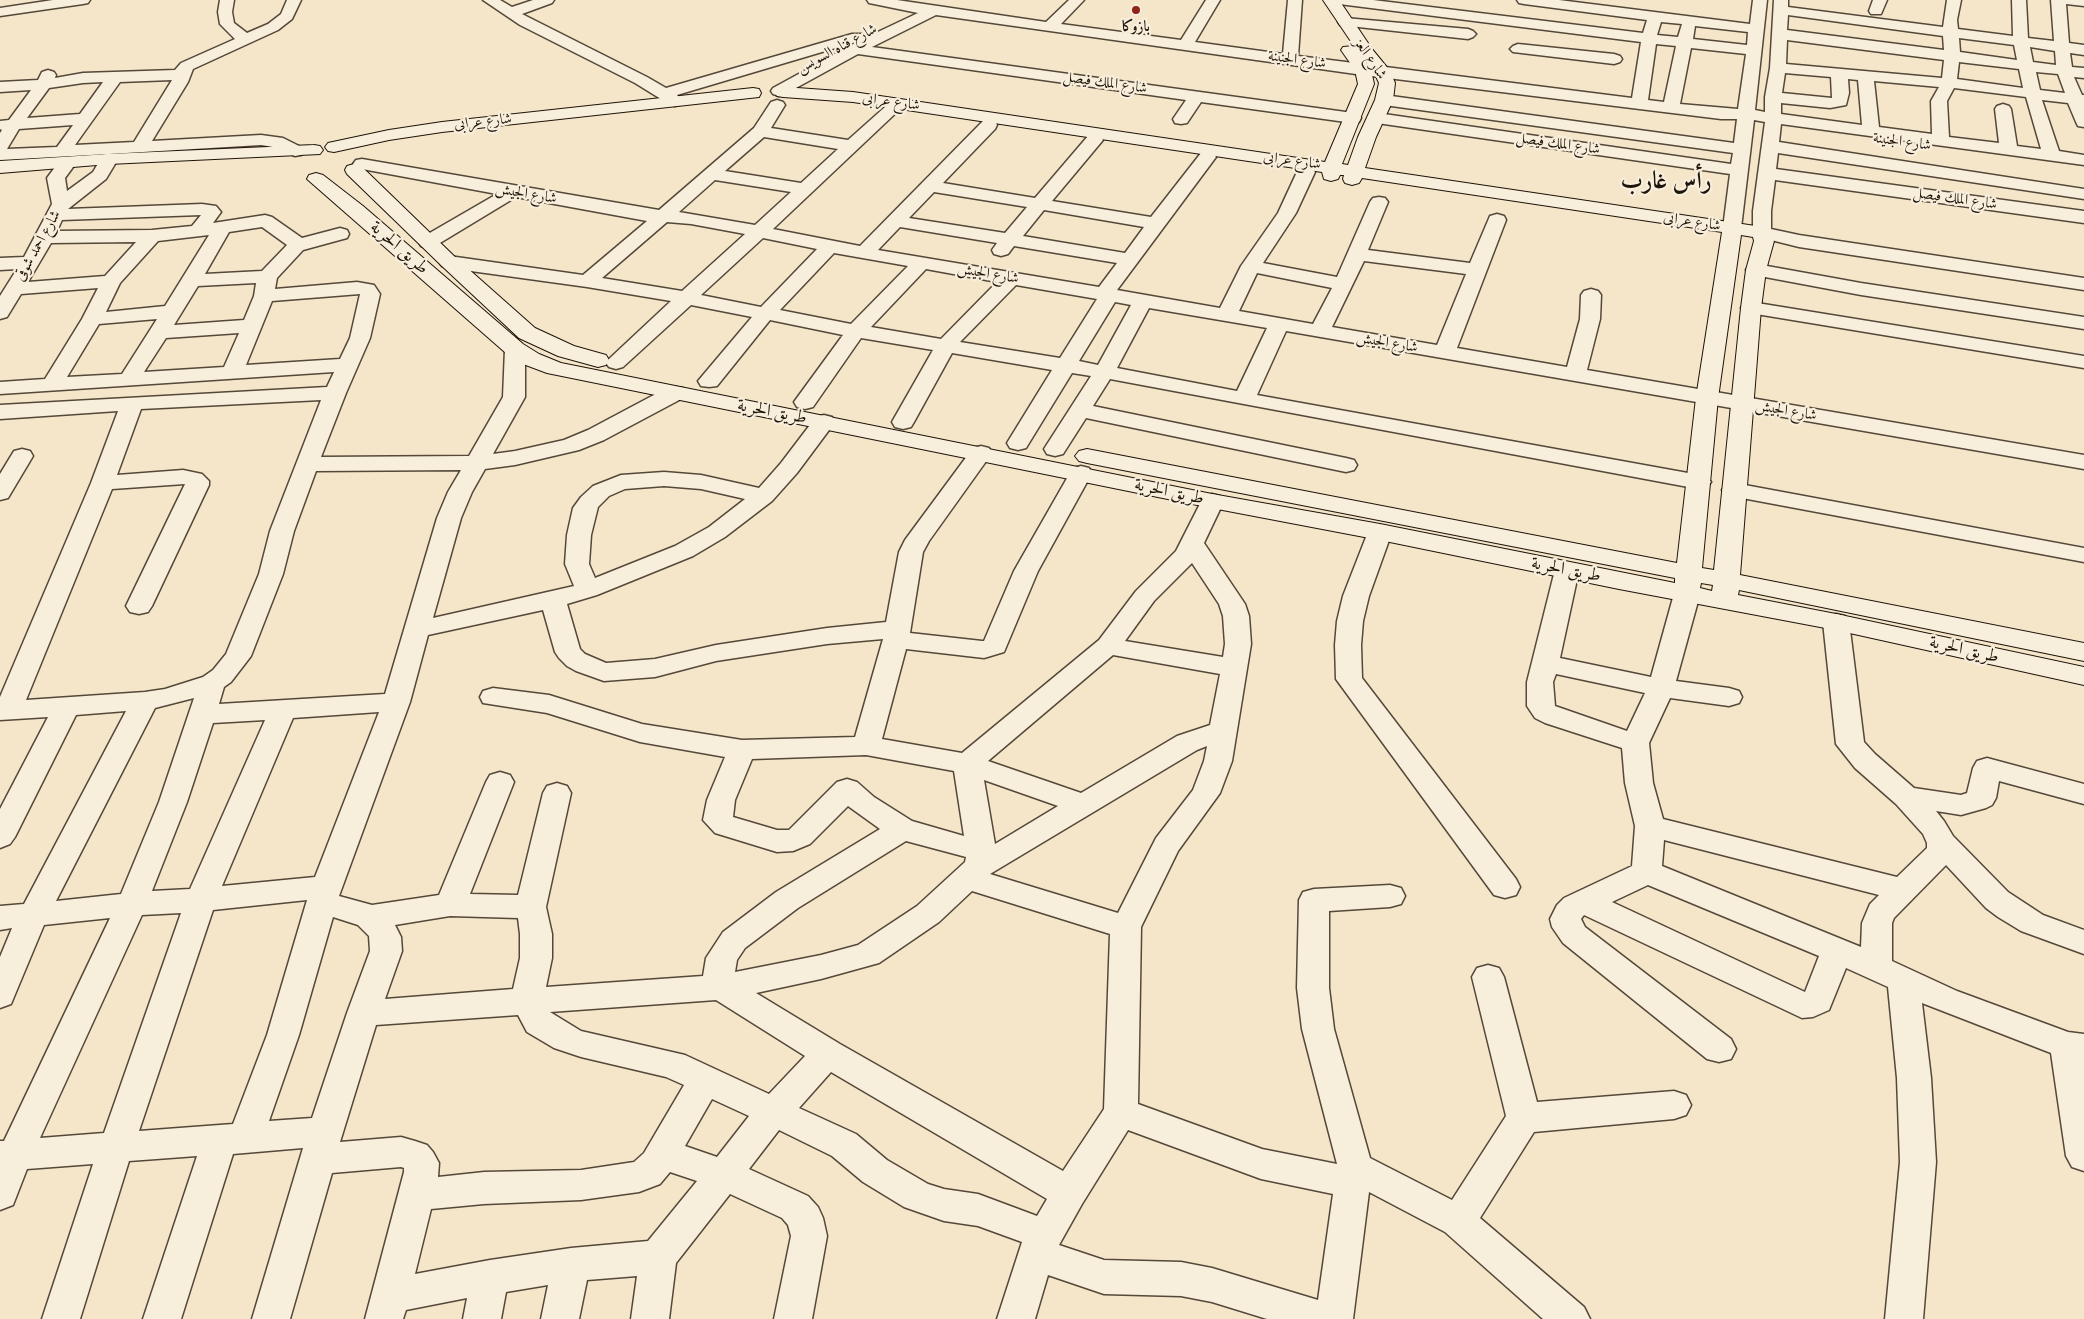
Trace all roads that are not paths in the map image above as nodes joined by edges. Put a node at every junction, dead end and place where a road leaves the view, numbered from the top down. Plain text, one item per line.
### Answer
1 (83, 0) edge
2 (227, 0) edge
3 (294, 0) edge
4 (490, 0) edge
5 (547, 0) edge
6 (1076, 0) edge
7 (1213, 0) edge
8 (1295, 0) edge
9 (1317, 0) edge
10 (1331, 0) edge
11 (1339, 0) edge
12 (1760, 0) edge
13 (1794, 0) edge
14 (1954, 0) edge
15 (2020, 0) edge
16 (2058, 0) edge
17 (880, 1) edge
18 (1531, 1) edge
19 (1664, 2) dead end
20 (940, 5) edge
21 (1781, 5) edge
22 (1878, 5) edge
23 (1014, 6) dead end
24 (916, 8) junction
25 (1593, 9) junction
26 (0, 12) edge
27 (510, 13) junction
28 (1655, 16) junction
29 (1004, 20) junction
30 (1689, 21) junction
31 (1345, 22) junction
32 (1913, 22) junction
33 (1530, 25) junction
34 (1050, 26) junction
35 (1951, 26) junction
36 (1757, 29) junction
37 (1577, 30) junction
38 (1618, 34) junction
39 (1779, 34) junction
40 (1471, 35) dead end
41 (1649, 37) junction
42 (250, 39) junction
43 (1685, 42) junction
44 (2021, 42) junction
45 (857, 43) junction
46 (1186, 44) junction
47 (2062, 48) junction
48 (1518, 49) junction
49 (1754, 50) junction
50 (2084, 50) edge
51 (1565, 53) junction
52 (1952, 56) junction
53 (1290, 58) junction
54 (1614, 59) junction
55 (1777, 60) junction
56 (1911, 66) junction
57 (2026, 66) junction
58 (32, 68) dead end
59 (1363, 70) junction
60 (2064, 70) junction
61 (1382, 71) junction
62 (1839, 73) junction
63 (2084, 73) edge
64 (183, 75) junction
65 (47, 77) junction
66 (115, 77) junction
67 (1866, 83) junction
68 (1949, 83) junction
69 (1499, 86) junction
70 (0, 87) edge
71 (1885, 94) dead end
72 (2033, 95) junction
73 (1197, 96) junction
74 (670, 97) junction
75 (781, 97) junction
76 (1773, 97) junction
77 (1921, 98) dead end
78 (1384, 100) junction
79 (1608, 100) junction
80 (1939, 100) junction
81 (2080, 100) edge
82 (1957, 103) dead end
83 (1639, 104) junction
84 (1985, 106) dead end
85 (754, 108) junction
86 (1671, 108) junction
87 (2003, 109) junction
88 (891, 110) junction
89 (2036, 112) junction
90 (1353, 118) junction
91 (1377, 118) junction
92 (1746, 118) junction
93 (85, 119) junction
94 (1181, 119) dead end
95 (2083, 119) edge
96 (1773, 121) junction
97 (6, 125) edge
98 (989, 125) junction
99 (1871, 131) junction
100 (1094, 140) junction
101 (1941, 141) junction
102 (851, 146) junction
103 (1770, 146) junction
104 (0, 147) edge
105 (334, 147) junction
106 (139, 148) junction
107 (1742, 149) junction
108 (2009, 150) junction
109 (0, 155) edge
110 (2052, 156) junction
111 (65, 157) junction
112 (1207, 157) junction
113 (2084, 160) edge
114 (361, 162) junction
115 (0, 167) edge
116 (105, 167) junction
117 (2084, 167) edge
118 (297, 169) junction
119 (1738, 170) junction
120 (1331, 171) junction
121 (1306, 172) junction
122 (1766, 173) junction
123 (712, 174) junction
124 (1353, 175) junction
125 (56, 178) junction
126 (0, 181) edge
127 (930, 186) junction
128 (2044, 188) junction
129 (803, 189) junction
130 (512, 192) junction
131 (2084, 194) edge
132 (1379, 202) dead end
133 (1041, 203) junction
134 (59, 209) junction
135 (658, 212) junction
136 (2049, 212) junction
137 (2084, 217) edge
138 (1497, 220) dead end
139 (896, 221) junction
140 (1156, 223) junction
141 (222, 228) junction
142 (198, 232) junction
143 (758, 232) junction
144 (1732, 232) junction
145 (340, 234) dead end
146 (152, 236) junction
147 (45, 237) junction
148 (1763, 237) junction
149 (1010, 240) junction
150 (428, 242) junction
151 (298, 244) junction
152 (830, 246) junction
153 (922, 248) junction
154 (1857, 250) junction
155 (864, 253) junction
156 (1357, 254) junction
157 (1129, 259) junction
158 (31, 262) junction
159 (449, 262) junction
160 (0, 264) edge
161 (1251, 266) junction
162 (1478, 270) junction
163 (1756, 270) junction
164 (979, 273) junction
165 (1012, 278) junction
166 (192, 280) junction
167 (579, 280) junction
168 (112, 281) junction
169 (1344, 284) junction
170 (2084, 284) edge
171 (265, 286) junction
172 (14, 289) junction
173 (1861, 289) junction
174 (1107, 294) junction
175 (1592, 295) dead end
176 (686, 298) junction
177 (1143, 301) junction
178 (1751, 308) junction
179 (170, 312) junction
180 (0, 313) edge
181 (766, 313) junction
182 (1227, 315) junction
183 (92, 319) junction
184 (2084, 323) edge
185 (1279, 324) junction
186 (250, 326) junction
187 (856, 330) junction
188 (1320, 331) junction
189 (158, 332) junction
190 (946, 345) junction
191 (514, 349) junction
192 (1444, 352) junction
193 (2084, 362) edge
194 (616, 363) junction
195 (347, 365) junction
196 (1067, 366) junction
197 (233, 371) junction
198 (1104, 372) junction
199 (1575, 376) junction
200 (130, 378) junction
201 (709, 381) junction
202 (53, 384) junction
203 (0, 388) edge
204 (335, 393) junction
205 (675, 393) junction
206 (1245, 398) junction
207 (1706, 398) junction
208 (805, 402) junction
209 (132, 403) junction
210 (1743, 404) junction
211 (1080, 410) junction
212 (0, 412) edge
213 (824, 422) junction
214 (903, 422) junction
215 (1018, 443) junction
216 (1055, 449) junction
217 (981, 453) junction
218 (22, 456) dead end
219 (2084, 462) edge
220 (476, 463) junction
221 (308, 464) junction
222 (1346, 466) dead end
223 (1082, 474) junction
224 (1698, 482) junction
225 (103, 483) junction
226 (1734, 490) junction
227 (0, 492) edge
228 (764, 496) junction
229 (1212, 501) junction
230 (1380, 532) junction
231 (1193, 545) junction
232 (2084, 555) edge
233 (1567, 570) junction
234 (1689, 584) junction
235 (588, 590) junction
236 (1726, 591) junction
237 (553, 600) junction
238 (138, 606) dead end
239 (1836, 622) junction
240 (418, 629) junction
241 (897, 634) junction
242 (1108, 646) junction
243 (2084, 652) edge
244 (1546, 663) junction
245 (1234, 668) junction
246 (2084, 676) edge
247 (212, 683) junction
248 (1661, 688) junction
249 (493, 697) dead end
250 (1729, 697) dead end
251 (145, 700) junction
252 (396, 702) junction
253 (67, 706) junction
254 (4, 710) edge
255 (283, 710) junction
256 (202, 714) junction
257 (1224, 730) junction
258 (1635, 743) junction
259 (866, 746) junction
260 (742, 750) junction
261 (967, 764) junction
262 (500, 782) dead end
263 (557, 793) dead end
264 (2084, 794) edge
265 (1906, 797) junction
266 (1084, 806) junction
267 (1650, 826) junction
268 (902, 829) junction
269 (0, 836) edge
270 (1942, 843) junction
271 (977, 865) junction
272 (1647, 872) junction
273 (1505, 887) dead end
274 (1902, 890) junction
275 (324, 895) junction
276 (1390, 896) dead end
277 (201, 900) junction
278 (1584, 902) junction
279 (132, 904) junction
280 (450, 905) junction
281 (531, 907) junction
282 (33, 915) junction
283 (370, 917) junction
284 (0, 918) edge
285 (1126, 926) junction
286 (2084, 942) edge
287 (1837, 950) junction
288 (1889, 975) junction
289 (1488, 977) dead end
290 (722, 988) junction
291 (0, 995) edge
292 (527, 1000) junction
293 (363, 1013) junction
294 (2075, 1046) edge
295 (1719, 1049) dead end
296 (828, 1054) junction
297 (705, 1080) junction
298 (1674, 1105) dead end
299 (774, 1112) junction
300 (1121, 1112) junction
301 (1524, 1118) junction
302 (232, 1140) junction
303 (2082, 1144) edge
304 (322, 1146) junction
305 (116, 1148) junction
306 (661, 1154) junction
307 (8, 1156) edge
308 (723, 1174) junction
309 (1354, 1175) junction
310 (1069, 1193) junction
311 (0, 1194) edge
312 (415, 1195) junction
313 (1458, 1221) junction
314 (1041, 1244) junction
315 (658, 1256) junction
316 (571, 1264) junction
317 (490, 1277) junction
318 (387, 1308) edge
319 (61, 1319) edge
320 (162, 1319) edge
321 (271, 1319) edge
322 (482, 1319) edge
323 (560, 1319) edge
324 (650, 1319) edge
325 (793, 1319) edge
326 (1016, 1319) edge
327 (1324, 1319) edge
328 (1334, 1319) edge
329 (1571, 1319) edge
330 (1904, 1319) edge

1 - 26 street
2 - 42 street
3 - 42 street
4 - 27 street
5 - 27 street
6 - 34 street
7 - 46 street
8 - 53 street
9 - 59 main road, شارع العز
10 - 31 main road, شارع العز
11 - 33 street
12 - 36 street
13 - 22 street
14 - 35 street
15 - 44 street
16 - 47 street
17 - 24 street, شارع الجنينة
18 - 25 street
18 - 33 street
19 - 28 street
20 - 24 street, شارع الجنينة
20 - 29 street, شارع الجنينة
20 - 45 street, شارع قناه السويس
21 - 32 street
21 - 39 street
22 - 32 street
23 - 29 street
24 - 45 street, شارع قناه السويس
25 - 28 street
25 - 37 street
27 - 74 street
28 - 30 street
28 - 41 street
29 - 34 street, شارع الجنينة
30 - 36 street
30 - 43 street
31 - 40 street
31 - 61 main road, شارع العز
32 - 35 street
32 - 56 street
33 - 37 street
33 - 48 street
34 - 46 street, شارع الجنينة
35 - 44 street
35 - 52 street
36 - 49 street
37 - 38 street
37 - 51 street
38 - 41 street
38 - 54 street
39 - 55 street
39 - 56 street
41 - 43 street
41 - 83 street
42 - 64 street
43 - 49 street
43 - 86 street
44 - 47 street
44 - 57 street
45 - 73 street, شارع الملك فيصل
45 - 74 street
45 - 75 street, شارع قناه السويس
45 - 85 street, شارع قناه السويس
46 - 53 street, شارع الجنينة
47 - 50 street
47 - 60 street
48 - 51 street
48 - 69 street
49 - 92 street
51 - 54 street
52 - 56 street
52 - 57 street
52 - 68 street
53 - 59 street, شارع الجنينة
54 - 79 street
55 - 56 street
55 - 62 street
55 - 76 street
56 - 67 street
56 - 68 street
57 - 60 street
57 - 72 street
58 - 65 street
59 - 61 street, شارع الجنينة
59 - 90 main road, شارع العز
60 - 63 street
60 - 81 street
61 - 69 street, شارع الجنينة
61 - 78 main road, شارع العز
62 - 67 street
62 - 76 street
64 - 66 street
64 - 106 street
65 - 66 street
65 - 70 street
65 - 97 street
66 - 93 street
67 - 71 street
67 - 99 street
68 - 72 street
68 - 80 street
69 - 79 street, شارع الجنينة
72 - 81 street
72 - 89 street
73 - 90 street, شارع الملك فيصل
73 - 94 street
74 - 85 main road, شارع عرابى
74 - 105 main road, شارع عرابى
75 - 85 street
75 - 85 main road
75 - 88 main road, شارع عرابى
75 - 120 main road, شارع عرابى
76 - 96 street
77 - 80 street
78 - 91 main road, شارع العز
78 - 107 street
79 - 83 street, شارع الجنينة
80 - 82 street
80 - 101 street
81 - 95 street
83 - 86 street, شارع الجنينة
84 - 87 street
85 - 102 street
85 - 114 main road, شارع عرابى
85 - 123 street
85 - 135 street
86 - 92 street, شارع الجنينة
87 - 89 street
87 - 108 street
88 - 98 main road, شارع عرابى
88 - 102 street
89 - 95 street
89 - 110 street
90 - 120 main road, شارع العز
91 - 119 street, شارع الملك فيصل
91 - 124 main road, شارع العز
92 - 96 street, شارع الجنينة
92 - 107 street
93 - 97 street
93 - 111 street
96 - 99 street, شارع الجنينة
96 - 103 street
96 - 117 street, شارع الجنينة
97 - 104 street
98 - 100 main road, شارع عرابى
98 - 127 street
99 - 101 street, شارع الجنينة
100 - 112 main road, شارع عرابى
100 - 133 street
101 - 108 street, شارع الجنينة
102 - 129 street
103 - 122 street
103 - 128 street
105 - 114 main road
105 - 118 main road, شارع عرابى
106 - 111 street
106 - 118 street
107 - 119 street
108 - 110 street, شارع الجنينة
109 - 111 street
110 - 113 street, شارع الجنينة
111 - 115 main road
111 - 116 main road
111 - 125 street
112 - 121 main road, شارع عرابى
112 - 140 street
114 - 118 main road, شارع عرابى
114 - 130 street, شارع الجيش
114 - 135 street, شارع الجيش
114 - 150 main road, طريق الحرية
116 - 118 main road
116 - 125 main road
116 - 134 street, شارع احمد شوقى
118 - 191 main road, طريق الحرية
119 - 144 street
120 - 121 main road, شارع عرابى
120 - 124 main road, شارع عرابى
121 - 161 street
122 - 136 street, شارع الملك فيصل
122 - 148 street
123 - 129 street
123 - 135 street
124 - 144 main road, شارع عرابى
125 - 126 main road
125 - 134 street, شارع احمد شوقى
127 - 133 street
127 - 139 street
128 - 131 street
128 - 136 street
129 - 143 street
130 - 135 street, شارع الجيش
130 - 150 street
132 - 156 street
133 - 140 street
133 - 149 street
134 - 142 street
134 - 147 street, شارع احمد شوقى
135 - 143 street, شارع الجيش
135 - 167 street
136 - 137 street, شارع الملك فيصل
138 - 162 street
139 - 153 street
139 - 155 street
140 - 157 street
141 - 142 street
141 - 151 street
141 - 166 street
142 - 146 street
143 - 152 street, شارع الجيش
143 - 176 street
144 - 148 main road, شارع عرابى
144 - 207 main road
145 - 151 street
146 - 147 street
146 - 168 street
147 - 158 street, شارع احمد شوقى
148 - 154 street, شارع عرابى
148 - 163 main road
149 - 153 street
149 - 157 street
149 - 164 street
150 - 159 main road, طريق الحرية
151 - 171 street
152 - 155 street, شارع الجيش
152 - 181 street
153 - 155 street, شارع الجيش
153 - 164 street, شارع الجيش
153 - 187 street
154 - 170 street, شارع عرابى
154 - 173 street
156 - 162 street
156 - 169 street
157 - 174 street
158 - 160 street
158 - 172 street, شارع احمد شوقى
159 - 167 street
159 - 194 main road, طريق الحرية
161 - 169 street
161 - 182 street
162 - 192 street
163 - 173 street
163 - 178 main road
164 - 165 street, شارع الجيش
165 - 174 street, شارع الجيش
165 - 190 street
166 - 171 street
166 - 179 street
167 - 176 street
168 - 172 street
168 - 183 street
169 - 188 street
171 - 186 street
171 - 195 street
172 - 180 street, شارع احمد شوقى
173 - 184 street
174 - 177 street, شارع الجيش
174 - 196 street
175 - 199 street
176 - 181 street
176 - 194 street
177 - 182 street, شارع الجيش
177 - 198 street
178 - 193 street
178 - 210 main road
179 - 183 street
179 - 189 street
181 - 187 street
181 - 201 street
182 - 185 street, شارع الجيش
183 - 202 street
185 - 188 street, شارع الجيش
185 - 206 street
186 - 189 street
186 - 197 street
187 - 190 street
187 - 208 street
188 - 192 street, شارع الجيش
189 - 200 street
190 - 196 street
190 - 214 street
191 - 205 main road, طريق الحرية
191 - 220 street
192 - 199 street, شارع الجيش
194 - 201 main road, طريق الحرية
195 - 197 street
195 - 204 street
196 - 198 street
196 - 215 street
197 - 200 street
198 - 206 street
198 - 211 street
199 - 207 street, شارع الجيش
200 - 202 street
201 - 208 main road, طريق الحرية
202 - 203 street
204 - 209 street
204 - 221 street
205 - 213 main road, طريق الحرية
205 - 220 street
206 - 224 street
207 - 210 street, شارع الجيش
207 - 224 main road
208 - 214 main road, طريق الحرية
209 - 212 street
209 - 225 street
210 - 219 street, شارع الجيش
210 - 226 main road
211 - 216 street
211 - 222 street
213 - 217 main road, طريق الحرية
213 - 228 street
214 - 215 main road, طريق الحرية
215 - 216 main road, طريق الحرية
216 - 234 main road, طريق الحرية
217 - 223 main road, طريق الحرية
217 - 241 street
218 - 227 street
220 - 221 street
220 - 240 street
221 - 247 street
223 - 229 main road, طريق الحرية
223 - 241 street
224 - 234 main road
225 - 238 street
225 - 254 street
226 - 232 street
226 - 236 main road
228 - 235 street
228 - 235 street
229 - 230 main road, طريق الحرية
229 - 231 street
230 - 233 main road, طريق الحرية
230 - 273 street
231 - 242 street
231 - 245 street
233 - 234 main road, طريق الحرية
233 - 244 street
234 - 236 main road, طريق الحرية
234 - 248 street
235 - 237 street
236 - 239 main road, طريق الحرية
236 - 243 main road, طريق الحرية
237 - 240 street
237 - 241 street
239 - 246 main road, طريق الحرية
239 - 265 street
240 - 252 street
241 - 259 street
242 - 245 street
242 - 261 street
244 - 248 street
244 - 258 street
245 - 257 street
247 - 251 street
247 - 256 street
248 - 250 street
248 - 258 street
249 - 260 street
251 - 253 street
251 - 282 street
252 - 255 street
252 - 275 street
253 - 254 street
253 - 269 street
255 - 256 street
255 - 277 street
256 - 279 street
257 - 266 street
257 - 285 street
258 - 267 street
259 - 260 street
259 - 261 street
260 - 268 street
261 - 266 street
261 - 271 street
262 - 280 street
263 - 281 street
264 - 265 street
265 - 270 street
266 - 271 street
267 - 272 street
267 - 274 street
268 - 271 street
268 - 290 street
270 - 274 street
270 - 286 street
271 - 285 street
271 - 290 street
272 - 278 street
272 - 287 street
274 - 288 street
275 - 277 street
275 - 283 street
275 - 302 street
276 - 309 street
277 - 279 street
277 - 305 street
278 - 287 street
278 - 295 street
279 - 282 street
279 - 307 street
280 - 281 street
280 - 283 street
281 - 292 street
282 - 284 street
282 - 291 street
283 - 293 street
285 - 300 street
287 - 288 street
288 - 294 street
288 - 330 street
289 - 301 street
290 - 292 street
290 - 296 street
292 - 293 street
292 - 297 street
293 - 304 street
294 - 303 street
296 - 299 street
296 - 310 street
297 - 299 street
297 - 306 street
298 - 301 street
299 - 308 street
299 - 314 street
300 - 309 street
300 - 310 street
301 - 313 street
302 - 304 street
302 - 305 street
302 - 320 street
304 - 312 street
304 - 321 street
305 - 307 street
305 - 319 street
306 - 308 street
306 - 312 street
307 - 311 street
308 - 315 street
308 - 325 street
309 - 313 street
309 - 328 street
310 - 314 street
312 - 318 street
313 - 329 street
314 - 326 street
314 - 327 street
315 - 316 street
315 - 324 street
316 - 317 street
316 - 323 street
317 - 318 street
317 - 322 street

